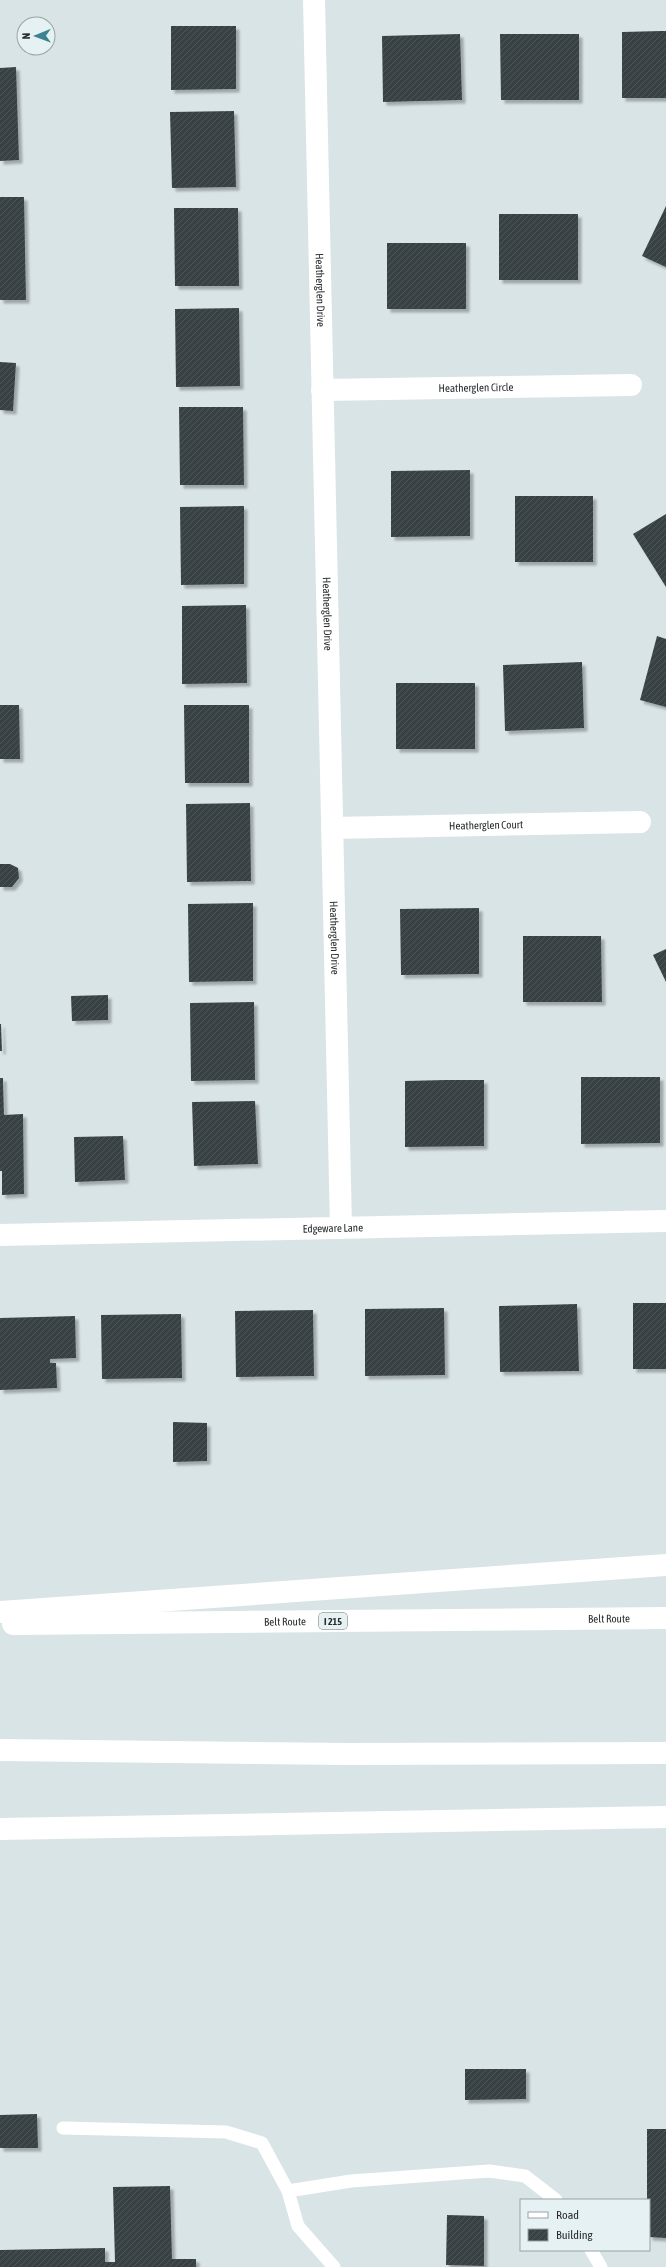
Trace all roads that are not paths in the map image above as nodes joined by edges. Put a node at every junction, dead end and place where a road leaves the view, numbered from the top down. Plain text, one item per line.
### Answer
1 (314, 0) edge
2 (631, 385) dead end
3 (322, 390) junction
4 (640, 822) dead end
5 (332, 828) junction
6 (666, 1221) edge
7 (341, 1228) junction
8 (0, 1234) edge
9 (666, 1565) edge
10 (0, 1612) edge
11 (666, 1618) edge
12 (0, 1624) edge
13 (0, 1750) edge
14 (666, 1752) edge
15 (666, 1817) edge
16 (0, 1829) edge
17 (63, 2128) dead end
18 (288, 2191) junction
19 (555, 2199) edge
20 (592, 2251) edge
21 (334, 2267) edge
22 (602, 2267) edge

1 - 3 main road, Heatherglen Drive
2 - 3 main road, Heatherglen Circle
3 - 5 main road, Heatherglen Drive
4 - 5 main road, Heatherglen Court
5 - 7 main road, Heatherglen Drive
6 - 7 main road, Edgeware Lane
7 - 8 main road, Edgeware Lane
9 - 10 main road
11 - 12 main road, Belt Route / I 215
13 - 14 main road
15 - 16 main road
17 - 18 lane
18 - 19 lane
18 - 21 lane
20 - 22 lane

